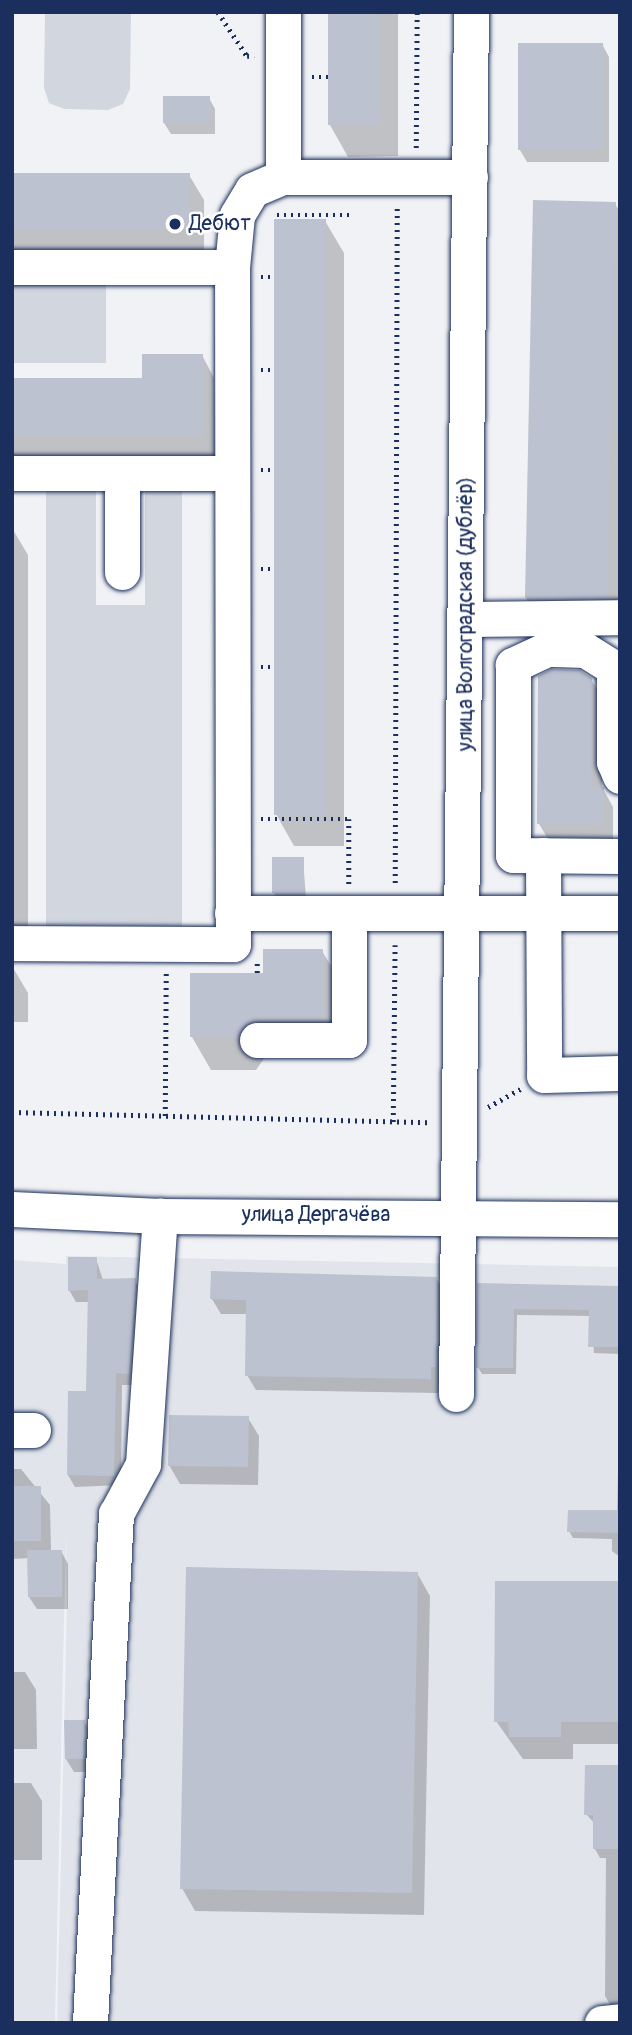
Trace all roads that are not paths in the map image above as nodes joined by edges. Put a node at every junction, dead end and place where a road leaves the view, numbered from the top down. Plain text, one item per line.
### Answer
1 (283, 12) edge
2 (471, 12) edge
3 (284, 177) junction
4 (470, 177) junction
5 (12, 267) edge
6 (232, 267) junction
7 (12, 473) edge
8 (122, 473) junction
9 (232, 473) junction
10 (122, 572) dead end
11 (620, 617) edge
12 (466, 619) junction
13 (620, 776) edge
14 (543, 855) junction
15 (620, 856) edge
16 (232, 913) junction
17 (349, 913) junction
18 (463, 913) junction
19 (544, 913) junction
20 (620, 913) edge
21 (13, 943) edge
22 (257, 1040) dead end
23 (620, 1073) edge
24 (12, 1209) edge
25 (458, 1215) junction
26 (160, 1216) junction
27 (620, 1219) edge
28 (456, 1394) dead end
29 (620, 2021) edge
30 (90, 2023) edge
31 (602, 2023) edge

1 - 3 street
2 - 4 street, улица Волгоградская (дублёр)
3 - 4 street
3 - 6 street
4 - 12 street, улица Волгоградская (дублёр)
5 - 6 street
6 - 9 street
7 - 8 street
8 - 9 street
8 - 10 street
9 - 16 street
11 - 12 street
12 - 18 street, улица Волгоградская (дублёр)
13 - 14 street
14 - 15 street
14 - 19 street
16 - 17 street
16 - 21 street
17 - 18 street
17 - 22 street
18 - 19 street
18 - 25 street, улица Волгоградская (дублёр)
19 - 20 street
19 - 23 street
24 - 26 street, улица Дергачёва
25 - 26 street, улица Дергачёва
25 - 27 street, улица Дергачёва
25 - 28 street, улица Волгоградская (дублёр)
26 - 30 street
29 - 31 street

